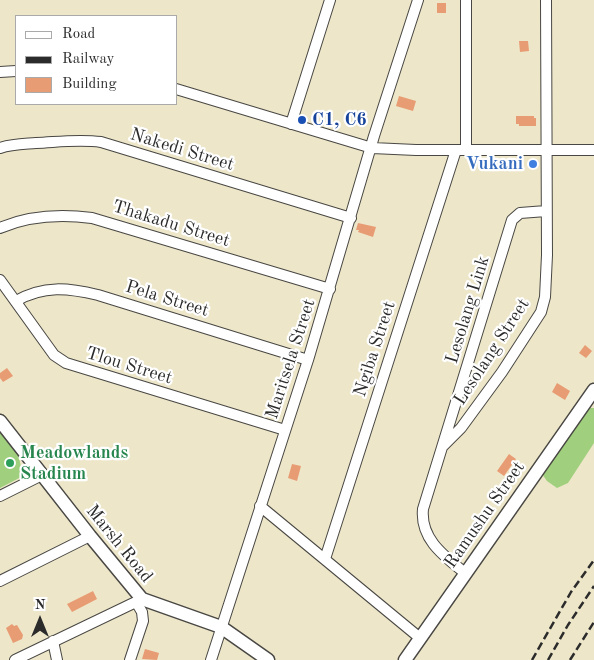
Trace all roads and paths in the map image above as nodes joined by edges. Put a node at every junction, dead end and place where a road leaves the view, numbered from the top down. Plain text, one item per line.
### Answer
1 (330, 0) edge
2 (418, 0) edge
3 (466, 0) edge
4 (546, 0) edge
5 (15, 71) edge
6 (0, 72) edge
7 (178, 90) edge
8 (291, 124) junction
9 (0, 148) edge
10 (372, 148) junction
11 (461, 150) junction
12 (546, 150) junction
13 (594, 150) edge
14 (546, 211) junction
15 (351, 218) junction
16 (0, 228) edge
17 (0, 280) edge
18 (330, 289) junction
19 (16, 301) junction
20 (308, 360) junction
21 (594, 390) edge
22 (0, 420) edge
23 (285, 430) junction
24 (443, 446) junction
25 (42, 475) junction
26 (0, 496) edge
27 (260, 506) junction
28 (90, 536) junction
29 (325, 559) junction
30 (465, 573) junction
31 (0, 581) edge
32 (139, 601) junction
33 (222, 627) junction
34 (420, 638) junction
35 (54, 641) junction
36 (15, 660) edge
37 (57, 660) edge
38 (130, 660) edge
39 (211, 660) edge
40 (268, 660) edge
41 (405, 660) edge

1 - 8 street
2 - 10 street, Maritsela Street
3 - 11 street, Ngiba Street
4 - 12 street, Lesolang Street
5 - 6 street
7 - 8 street
8 - 10 street
9 - 15 street, Nakedi Street
10 - 11 street
10 - 15 street, Maritsela Street
11 - 12 street
11 - 29 street, Ngiba Street
12 - 13 street
12 - 14 street, Lesolang Street
14 - 24 street, Lesolang Street
14 - 24 street, Lesolang Link
15 - 18 street, Maritsela Street
16 - 18 street, Thakadu Street
17 - 19 street, Tlou Street
18 - 20 street, Maritsela Street
19 - 20 street, Pela Street
19 - 23 street, Tlou Street
20 - 23 street, Maritsela Street
21 - 30 street, Ramushu Street
22 - 25 street, Marsh Road
23 - 27 street, Maritsela Street
24 - 30 street, Lesolang Street
25 - 26 street
25 - 28 street, Marsh Road
27 - 29 street
27 - 33 street, Maritsela Street
28 - 31 street
28 - 32 street, Marsh Road
29 - 34 street
30 - 34 street, Ramushu Street
32 - 33 street, Marsh Road
32 - 35 street
32 - 38 street
33 - 39 street, Maritsela Street
33 - 40 street, Marsh Road
34 - 41 street, Ramushu Street
35 - 36 street
35 - 37 street

